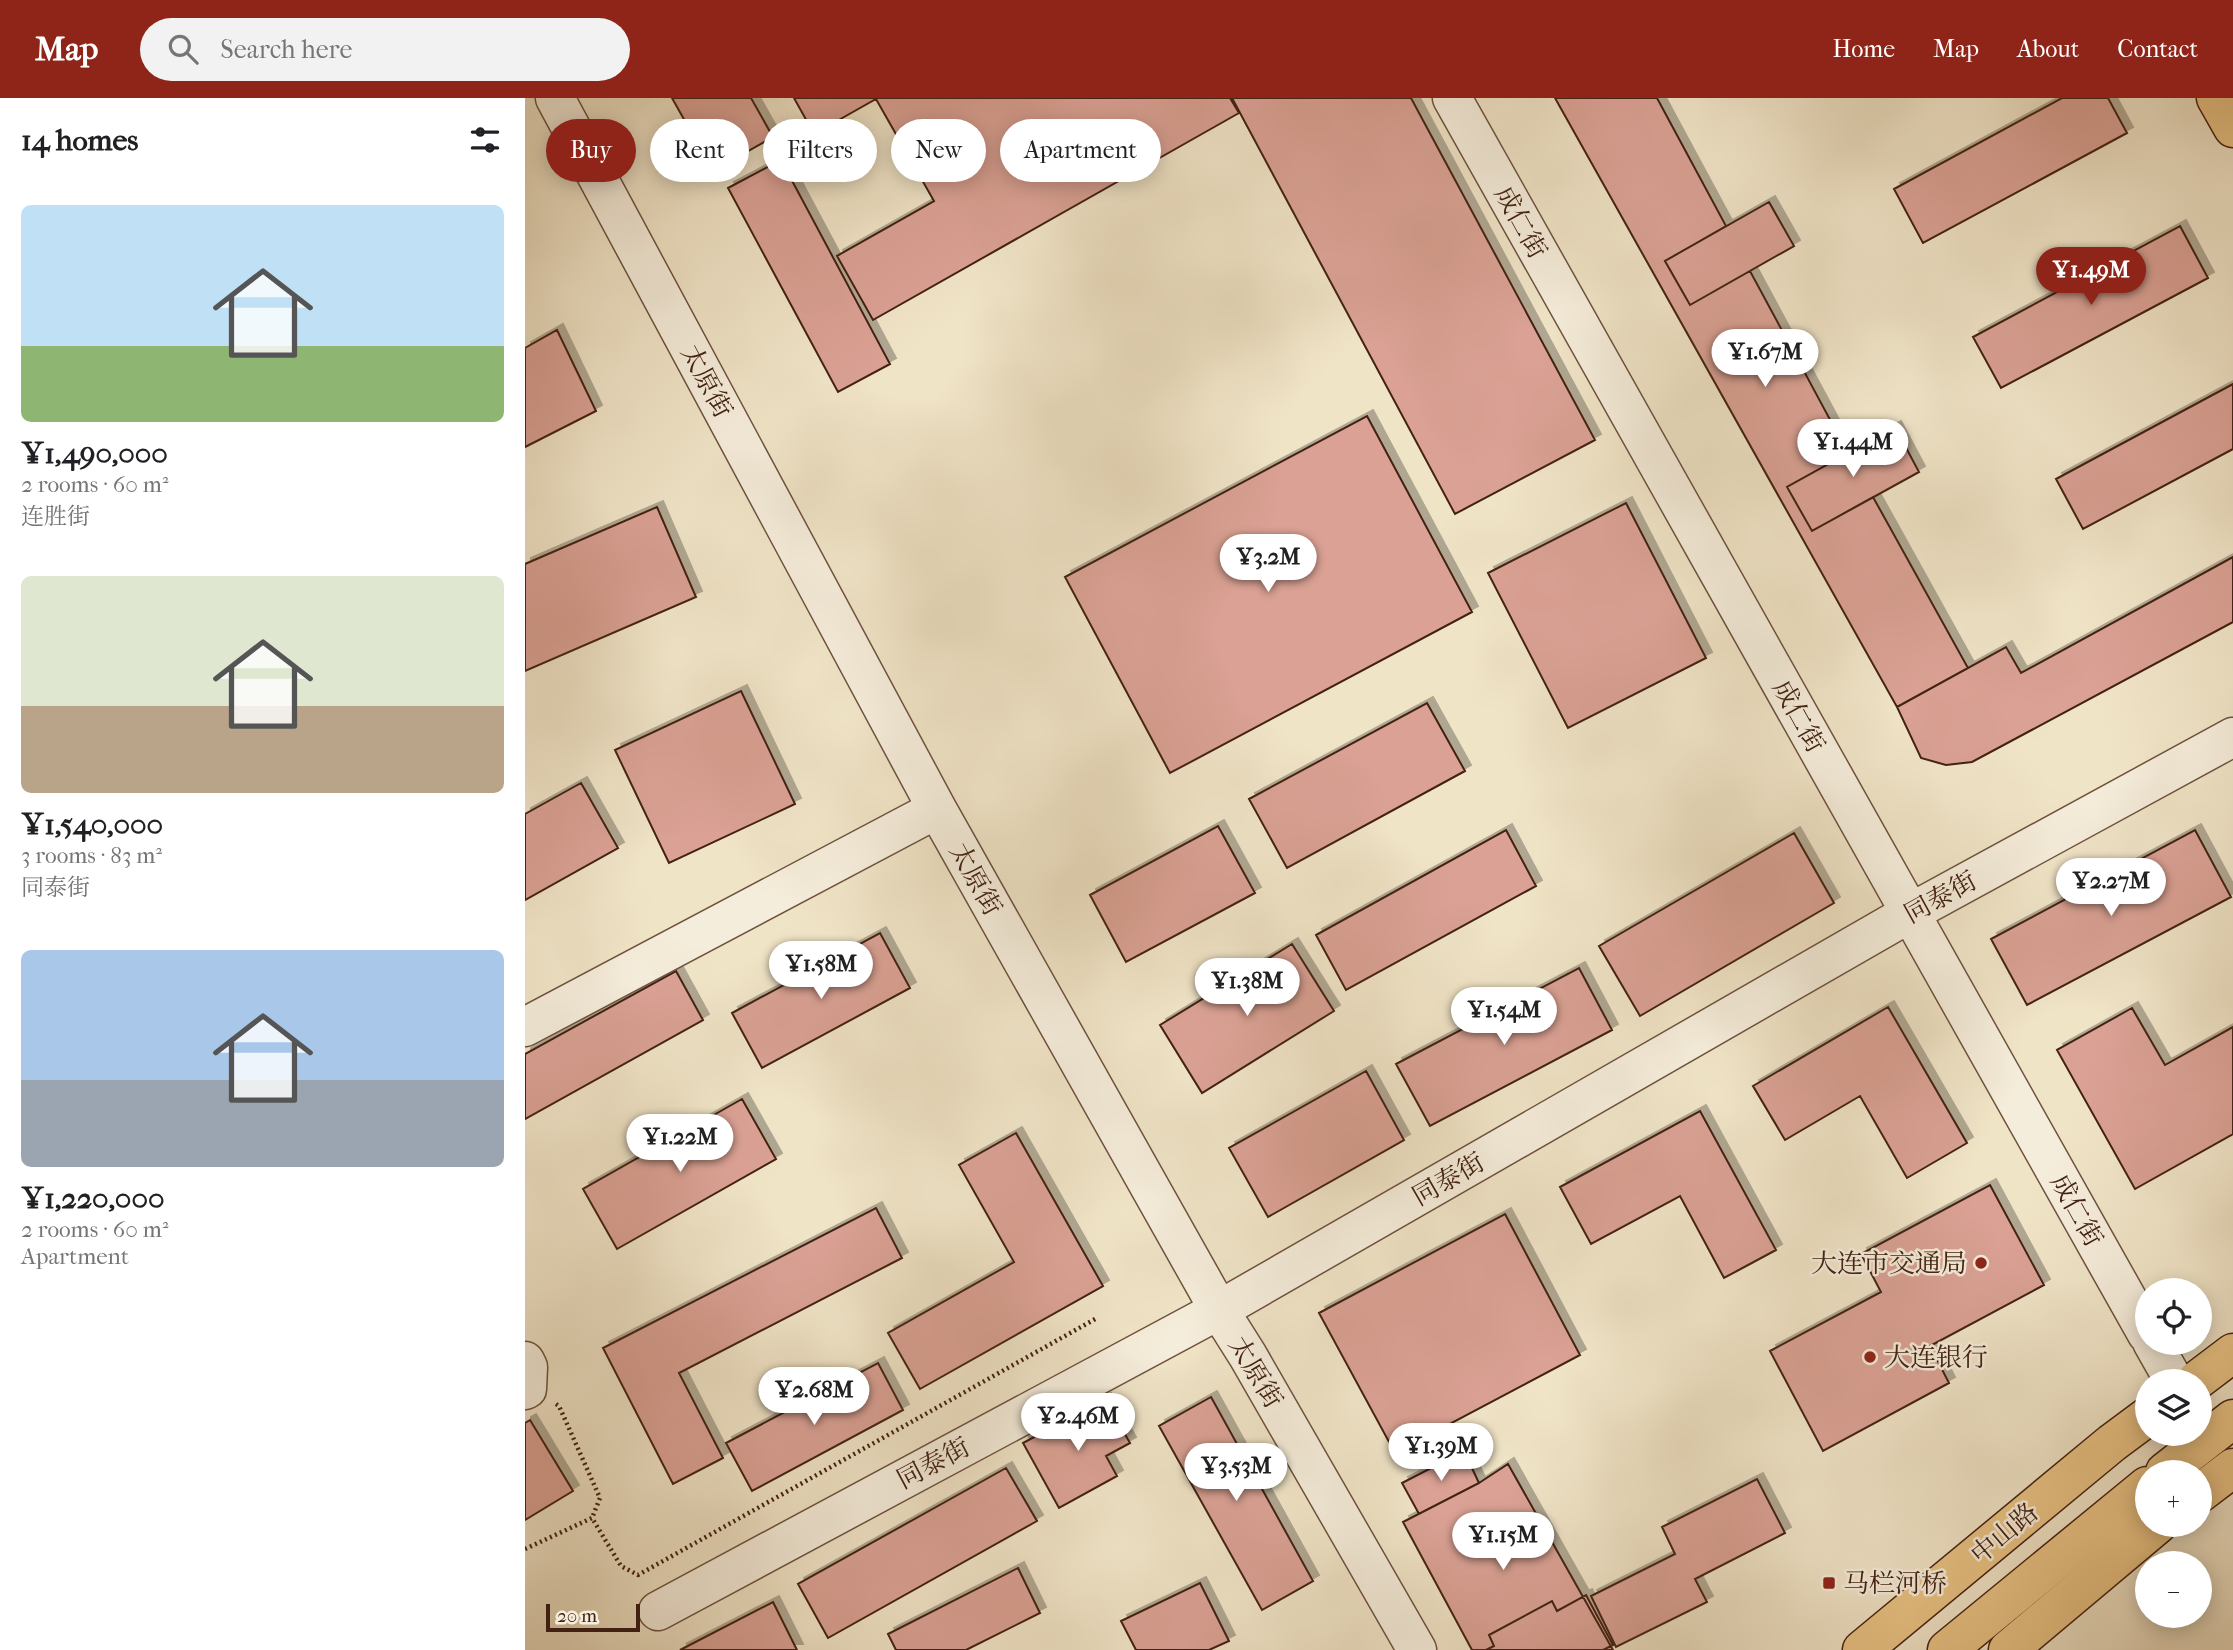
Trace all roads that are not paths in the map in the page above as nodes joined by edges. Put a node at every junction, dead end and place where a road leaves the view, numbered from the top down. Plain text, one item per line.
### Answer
1 (555, 98) edge
2 (1451, 98) edge
3 (2216, 98) edge
4 (2233, 128) edge
5 (2233, 737) edge
6 (937, 809) junction
7 (1910, 913) junction
8 (525, 1027) edge
9 (1219, 1310) junction
10 (2135, 1313) edge
11 (2233, 1353) edge
12 (2212, 1369) edge
13 (2135, 1426) edge
14 (2213, 1429) edge
15 (2178, 1460) edge
16 (2223, 1481) edge
17 (2135, 1496) edge
18 (2143, 1537) edge
19 (658, 1611) dead end
20 (1417, 1650) edge
21 (1862, 1650) edge
22 (1947, 1650) edge
23 (2008, 1650) edge

1 - 6 street, 太原街
2 - 7 street, 成仁街
3 - 4 main road
5 - 7 street, 同泰街
6 - 8 street
6 - 9 street, 太原街
7 - 9 street, 同泰街
7 - 10 street, 成仁街
9 - 19 street, 同泰街
9 - 20 street, 太原街
11 - 12 main road
13 - 21 main road, 中山路
14 - 15 main road
14 - 16 street
17 - 22 main road, 中山路
18 - 23 main road

